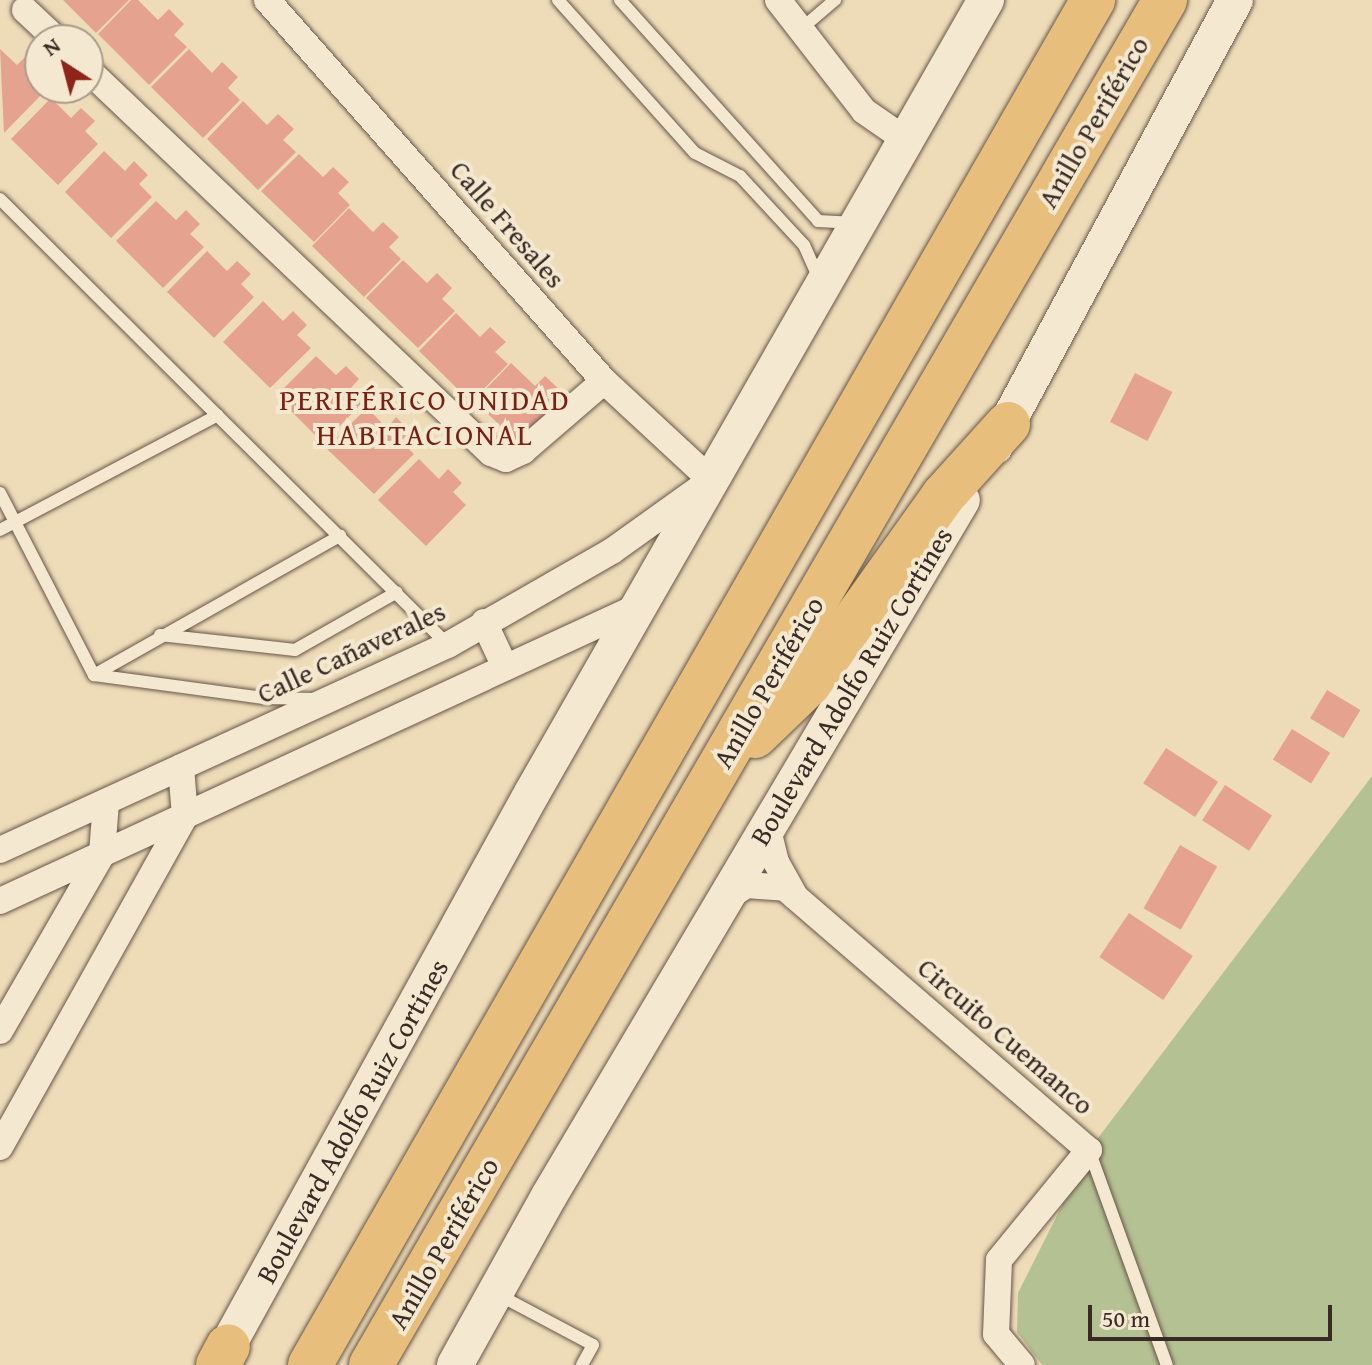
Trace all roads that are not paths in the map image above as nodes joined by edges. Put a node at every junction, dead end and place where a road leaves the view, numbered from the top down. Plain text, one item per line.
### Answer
1 (267, 0) edge
2 (558, 0) edge
3 (620, 0) edge
4 (778, 0) edge
5 (835, 0) edge
6 (986, 0) edge
7 (1093, 0) edge
8 (1165, 0) edge
9 (1235, 0) edge
10 (25, 10) dead end
11 (40, 24) edge
12 (801, 29) junction
13 (104, 85) edge
14 (906, 140) junction
15 (0, 199) edge
16 (858, 224) junction
17 (823, 285) junction
18 (604, 381) junction
19 (218, 415) junction
20 (1008, 424) junction
21 (711, 480) junction
22 (0, 493) edge
23 (15, 523) junction
24 (0, 530) edge
25 (340, 536) junction
26 (397, 592) junction
27 (639, 606) junction
28 (484, 622) junction
29 (159, 634) junction
30 (448, 645) junction
31 (505, 667) junction
32 (94, 675) junction
33 (330, 699) junction
34 (181, 767) junction
35 (716, 774) junction
36 (106, 802) junction
37 (185, 816) junction
38 (767, 826) junction
39 (0, 850) edge
40 (102, 854) junction
41 (795, 896) junction
42 (0, 901) edge
43 (723, 901) junction
44 (0, 1031) edge
45 (0, 1147) edge
46 (1089, 1150) junction
47 (495, 1293) junction
48 (221, 1359) edge
49 (310, 1365) edge
50 (371, 1365) edge
51 (455, 1365) edge
52 (582, 1365) edge
53 (1022, 1365) edge
54 (1167, 1365) edge

1 - 18 street, Calle Fresales
2 - 17 lane
3 - 16 lane
4 - 12 street
5 - 12 lane
6 - 14 main road, Boulevard Adolfo Ruiz Cortines
7 - 49 highway, Anillo Periférico
8 - 35 highway, Anillo Periférico
9 - 20 main road, Boulevard Adolfo Ruiz Cortines
10 - 11 street
12 - 14 street
13 - 18 street
14 - 16 main road, Boulevard Adolfo Ruiz Cortines
15 - 19 lane
16 - 17 main road, Boulevard Adolfo Ruiz Cortines
17 - 21 main road, Boulevard Adolfo Ruiz Cortines
18 - 21 street, Calle Fresales
19 - 23 lane
19 - 25 lane
20 - 35 highway
20 - 38 main road, Boulevard Adolfo Ruiz Cortines
21 - 27 main road, Boulevard Adolfo Ruiz Cortines
21 - 28 street, Calle Cañaverales
22 - 23 lane
23 - 24 lane
23 - 32 lane
25 - 26 lane
25 - 29 lane
26 - 29 lane
26 - 30 lane
27 - 31 street
27 - 48 main road, Boulevard Adolfo Ruiz Cortines
28 - 30 street, Calle Cañaverales
28 - 31 street
29 - 32 lane
30 - 33 street, Calle Cañaverales
31 - 37 street
32 - 33 lane
33 - 34 street, Calle Cañaverales
34 - 36 street, Calle Cañaverales
34 - 37 street
35 - 50 highway, Anillo Periférico
36 - 39 street, Calle Cañaverales
36 - 40 street
37 - 40 street
37 - 45 street
38 - 41 street, Circuito Cuemanco
38 - 43 main road, Boulevard Adolfo Ruiz Cortines
40 - 42 street
40 - 44 street
41 - 43 street, Circuito Cuemanco
41 - 46 street, Circuito Cuemanco
43 - 47 main road, Boulevard Adolfo Ruiz Cortines
46 - 53 street, Circuito Cuemanco
46 - 54 lane
47 - 51 main road, Boulevard Adolfo Ruiz Cortines
47 - 52 lane

